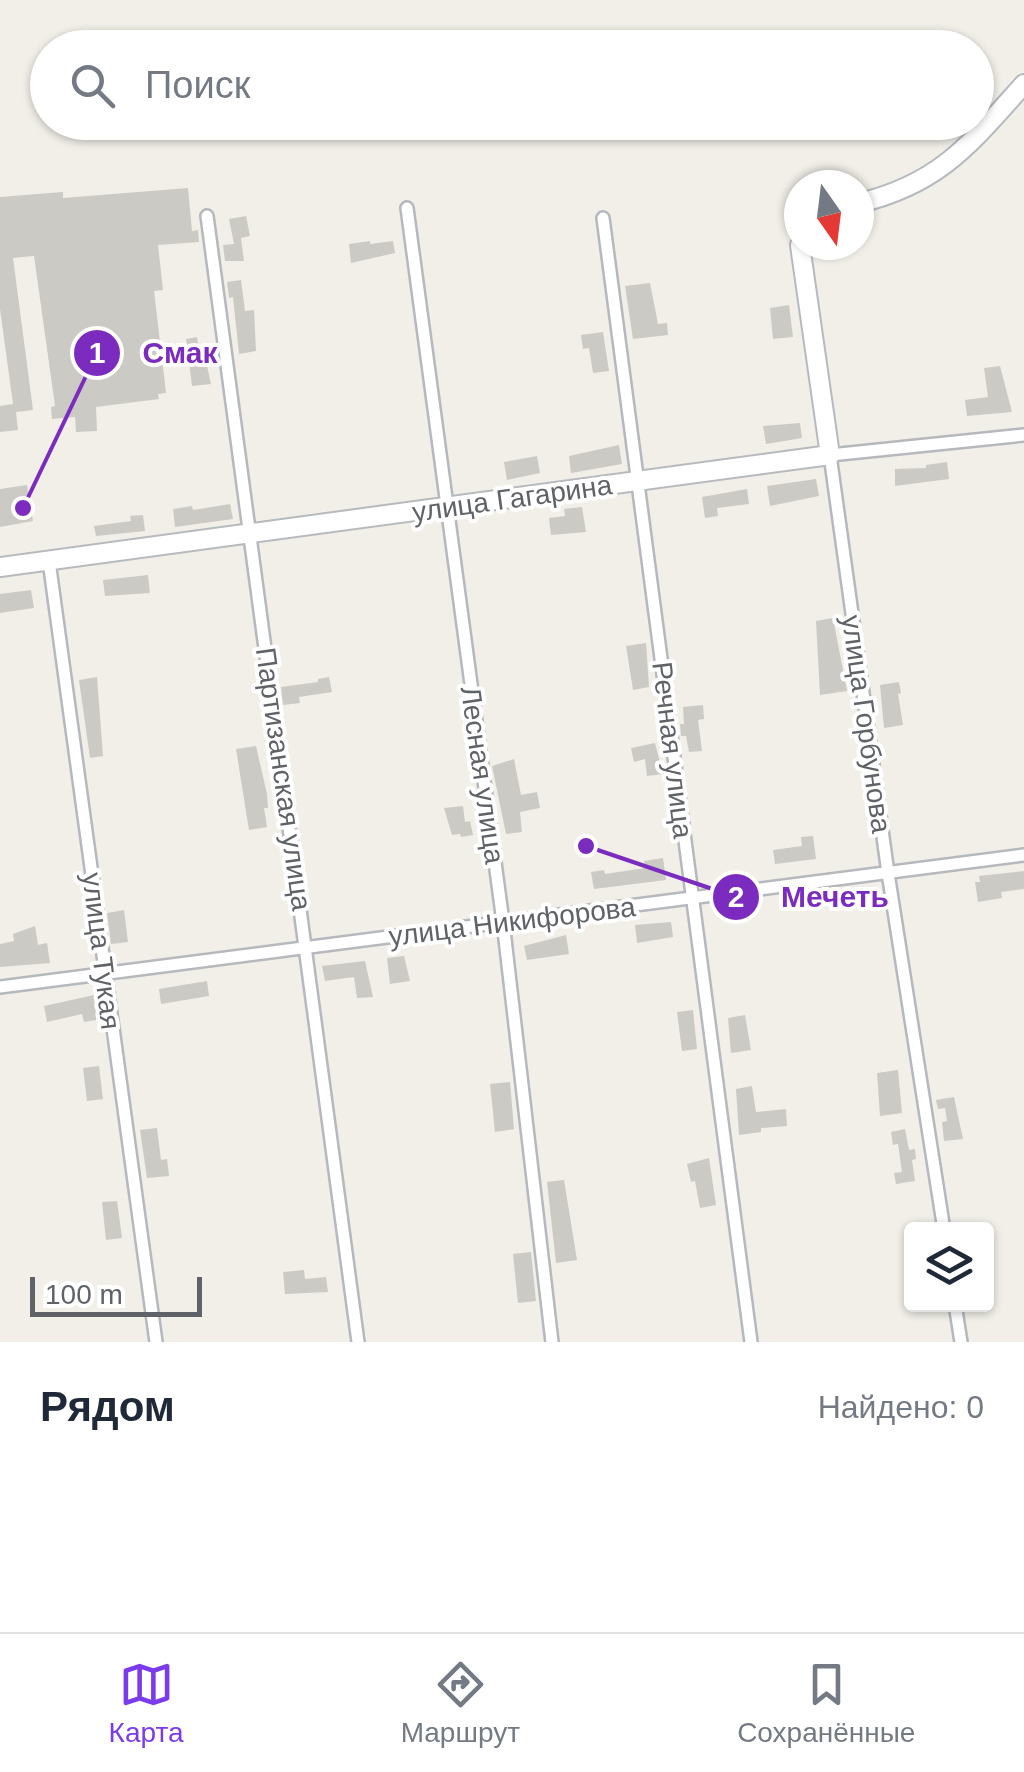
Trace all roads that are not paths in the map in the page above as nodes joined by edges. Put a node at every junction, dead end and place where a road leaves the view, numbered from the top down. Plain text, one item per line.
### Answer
1 (1024, 84) edge
2 (994, 116) edge
3 (971, 140) edge
4 (874, 198) edge
5 (407, 208) dead end
6 (207, 216) dead end
7 (603, 218) dead end
8 (802, 260) edge
9 (1024, 435) edge
10 (830, 455) junction
11 (638, 481) junction
12 (445, 507) junction
13 (249, 534) junction
14 (49, 560) junction
15 (0, 567) edge
16 (1024, 856) edge
17 (888, 873) junction
18 (692, 897) junction
19 (504, 922) junction
20 (309, 947) junction
21 (104, 974) junction
22 (0, 987) edge
23 (943, 1222) edge
24 (956, 1312) edge
25 (156, 1342) edge
26 (358, 1342) edge
27 (552, 1342) edge
28 (752, 1342) edge
29 (961, 1342) edge

1 - 2 main road
3 - 4 main road
5 - 12 street, Лесная улица
6 - 13 street, Партизанская улица
7 - 11 street, Речная улица
8 - 10 main road
9 - 10 street, улица Гагарина
10 - 11 main road, улица Гагарина
10 - 17 street, улица Горбунова
11 - 12 main road, улица Гагарина
11 - 18 street, Речная улица
12 - 13 main road, улица Гагарина
12 - 19 street, Лесная улица
13 - 14 main road, улица Гагарина
13 - 20 street, Партизанская улица
14 - 15 main road, улица Гагарина
14 - 21 street, улица Тукая
16 - 17 street, улица Никифорова
17 - 18 street, улица Никифорова
17 - 23 street, улица Горбунова
18 - 19 street, улица Никифорова
18 - 28 street, Речная улица
19 - 20 street, улица Никифорова
19 - 27 street, Лесная улица
20 - 21 street, улица Никифорова
20 - 26 street, Партизанская улица
21 - 22 street, улица Никифорова
21 - 25 street, улица Тукая
24 - 29 street

